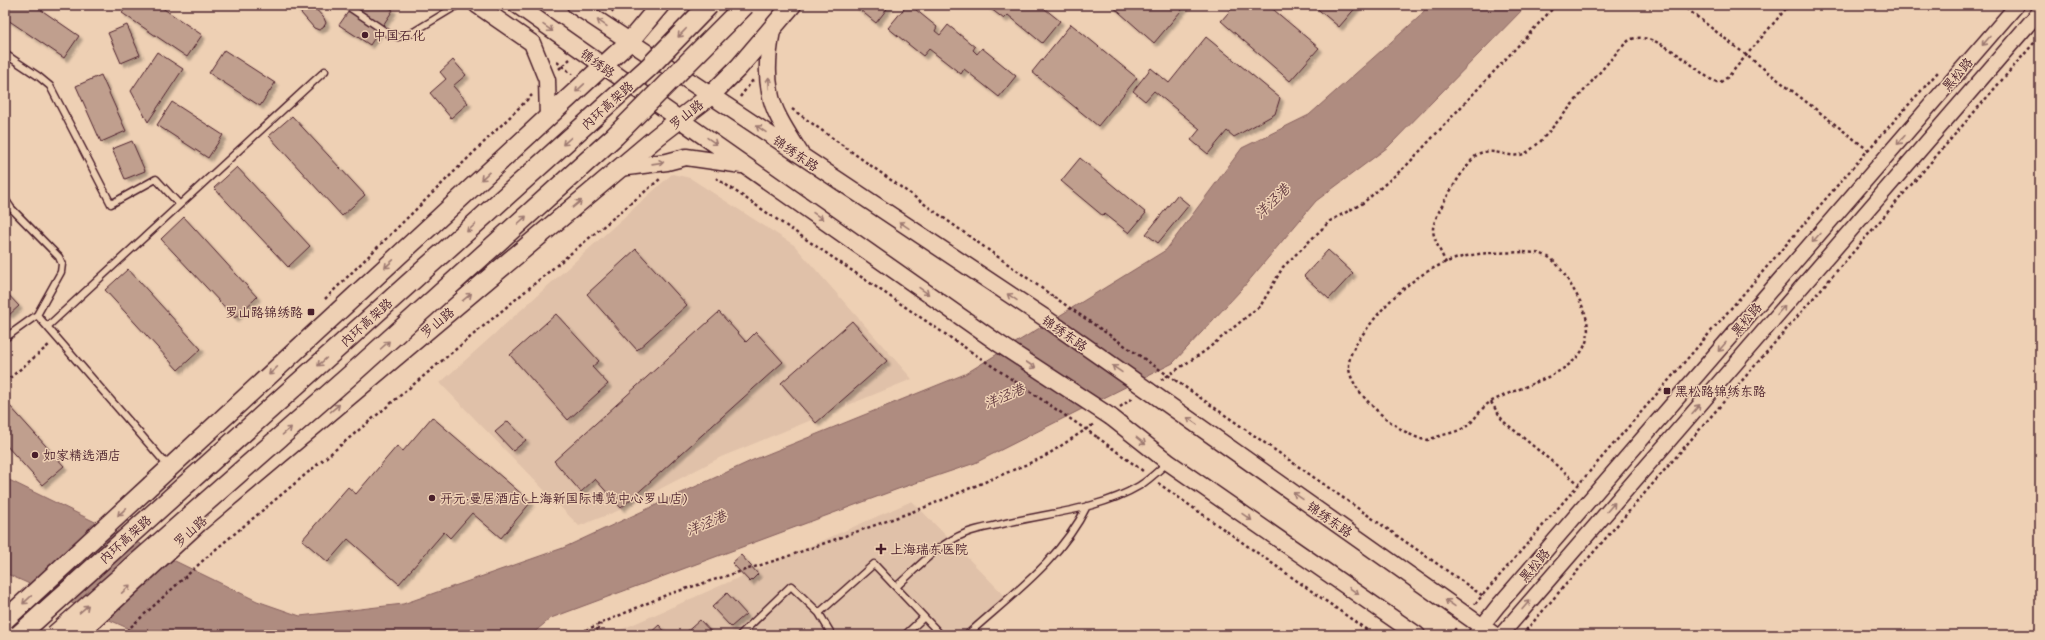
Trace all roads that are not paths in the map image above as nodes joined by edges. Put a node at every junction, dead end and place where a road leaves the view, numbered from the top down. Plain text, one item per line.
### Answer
1 (346, 5) edge
2 (458, 5) edge
3 (477, 5) edge
4 (517, 5) edge
5 (575, 5) edge
6 (660, 5) edge
7 (710, 5) edge
8 (745, 5) edge
9 (792, 5) edge
10 (2017, 5) edge
11 (2038, 11) edge
12 (772, 31) junction
13 (629, 42) junction
14 (5, 54) edge
15 (602, 67) junction
16 (325, 71) dead end
17 (710, 96) junction
18 (548, 118) junction
19 (679, 120) junction
20 (801, 156) junction
21 (746, 166) junction
22 (619, 168) junction
23 (5, 199) edge
24 (179, 204) junction
25 (36, 315) junction
26 (48, 326) junction
27 (5, 338) edge
28 (1168, 462) junction
29 (169, 468) junction
30 (1087, 506) junction
31 (896, 587) junction
32 (819, 613) junction
33 (924, 617) junction
34 (5, 620) edge
35 (1484, 632) edge
36 (19, 635) edge
37 (55, 635) edge
38 (77, 635) edge
39 (740, 635) edge
40 (832, 635) edge
41 (905, 635) edge
42 (941, 635) edge
43 (967, 635) edge
44 (1417, 635) edge
45 (1501, 635) edge

1 - 2 lane
3 - 18 main road
4 -> 15 main road, 锦绣路
13 -> 5 main road
6 - 13 main road
7 -> 36 highway, 内环高架路, bridge
37 -> 8 highway, 内环高架路, bridge
9 - 12 main road, 罗山路
10 -> 35 street, 黑松路
45 -> 11 street
12 - 17 main road, 罗山路
20 -> 12 main road
13 - 15 main road
13 - 17 main road, 锦绣东路
14 - 24 lane
15 -> 18 main road
15 - 19 main road, 锦绣路
16 - 24 lane
17 - 19 main road, 罗山路
20 -> 17 main road, 锦绣东路
18 -> 29 main road
19 -> 21 main road
19 - 22 main road, 罗山路
35 -> 20 main road, 锦绣东路, bridge
22 -> 21 main road
21 -> 28 main road, bridge
38 -> 22 main road, 罗山路, bridge
23 - 25 lane
24 - 26 lane
25 - 26 lane
25 - 27 lane
26 - 29 lane
28 - 30 lane
28 -> 44 main road
29 -> 34 main road, bridge
30 - 31 lane
30 - 43 lane
31 - 32 lane
31 - 33 lane
32 - 39 lane
32 - 40 lane
33 - 41 lane
33 - 42 lane

